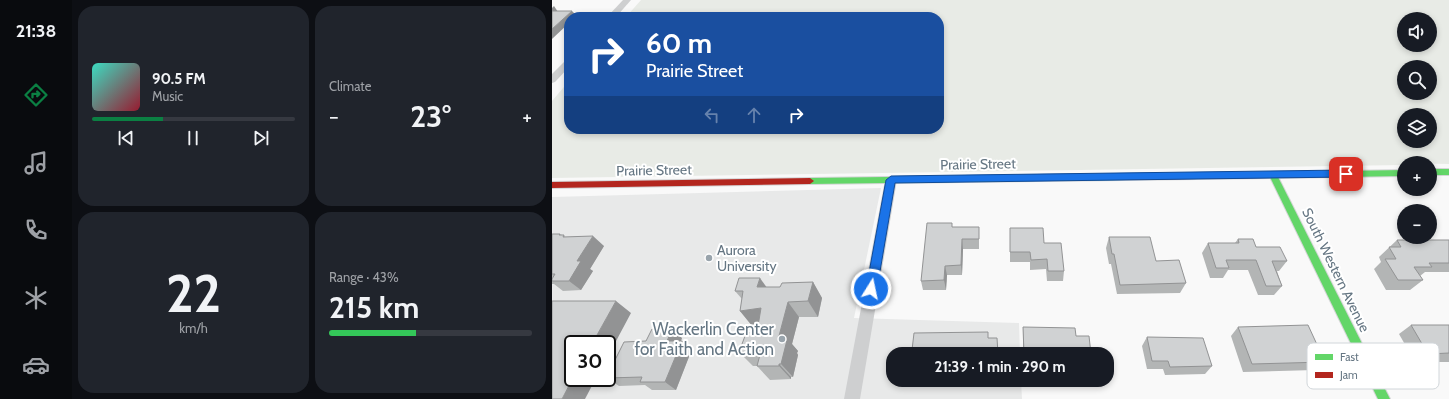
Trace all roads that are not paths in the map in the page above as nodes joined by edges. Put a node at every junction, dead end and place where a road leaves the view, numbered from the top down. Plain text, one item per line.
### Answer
1 (627, 0) edge
2 (616, 12) edge
3 (564, 66) edge
4 (556, 73) edge
5 (552, 80) edge
6 (1437, 172) edge
7 (1449, 172) edge
8 (1397, 173) edge
9 (1273, 175) junction
10 (891, 180) junction
11 (552, 186) edge
12 (1356, 343) edge
13 (1379, 389) edge
14 (852, 399) edge
15 (1384, 399) edge

1 - 2 street
3 - 4 street
4 - 5 street
6 - 7 street
8 - 9 street, Prairie Street
9 - 10 street, Prairie Street
9 - 12 street, South Western Avenue
10 - 11 street, Prairie Street
10 - 14 street
13 - 15 street, South Western Avenue

